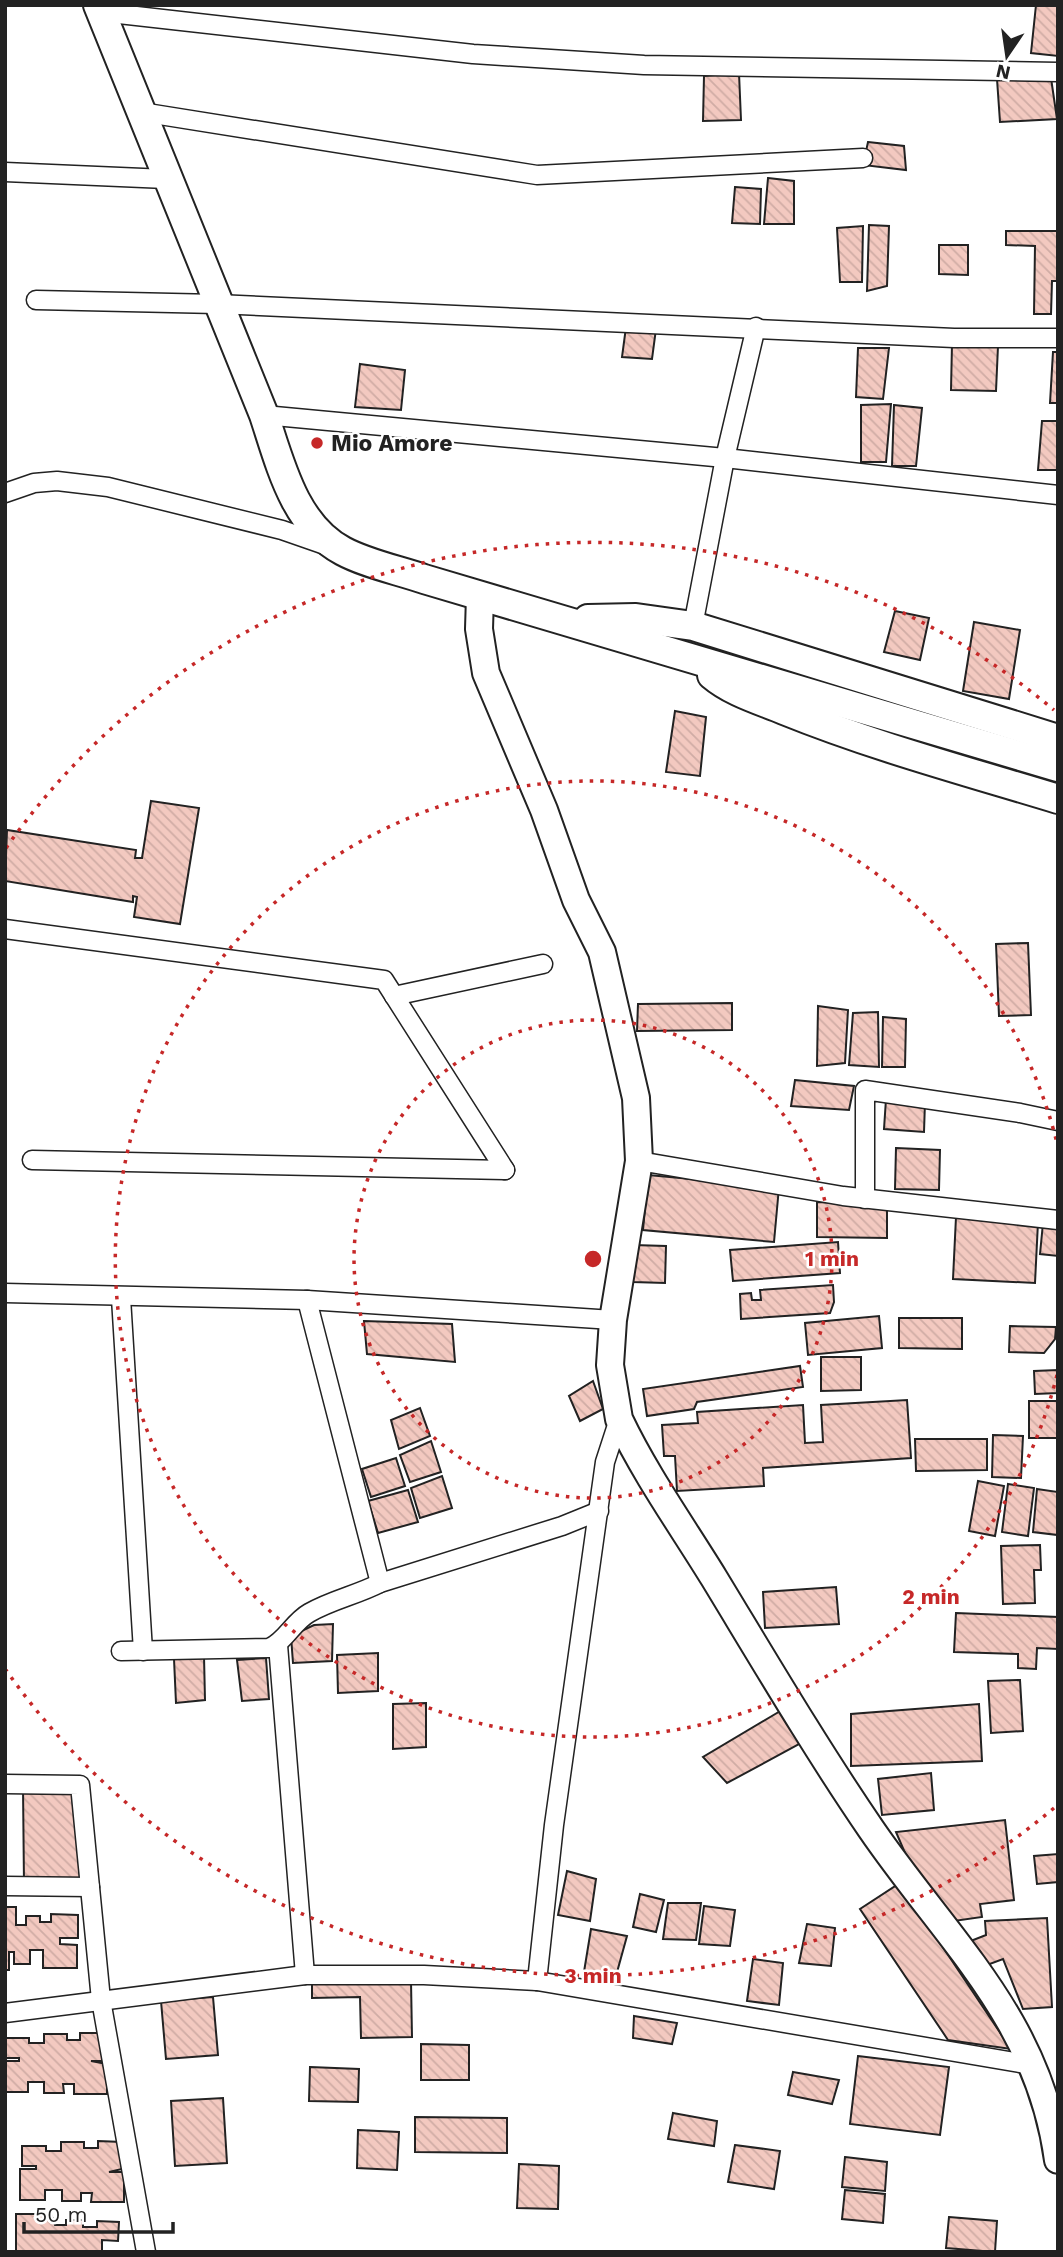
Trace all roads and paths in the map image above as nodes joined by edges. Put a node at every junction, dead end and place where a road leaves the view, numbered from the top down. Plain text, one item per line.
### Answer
1 (99, 8) edge
2 (1058, 72) edge
3 (141, 112) junction
4 (863, 158) dead end
5 (5, 172) edge
6 (166, 179) junction
7 (36, 300) dead end
8 (216, 304) junction
9 (756, 327) junction
10 (1058, 338) edge
11 (264, 415) junction
12 (725, 458) junction
13 (5, 493) edge
14 (1058, 495) edge
15 (344, 552) junction
16 (480, 596) junction
17 (564, 620) junction
18 (693, 626) junction
19 (695, 660) junction
20 (1058, 739) edge
21 (1058, 767) edge
22 (1058, 799) edge
23 (5, 929) edge
24 (544, 964) dead end
25 (394, 996) junction
26 (1058, 1121) edge
27 (32, 1160) dead end
28 (639, 1161) junction
29 (865, 1199) junction
30 (1058, 1220) edge
31 (5, 1293) edge
32 (121, 1298) junction
33 (307, 1300) junction
34 (614, 1320) junction
35 (619, 1419) junction
36 (599, 1511) junction
37 (380, 1583) junction
38 (278, 1645) junction
39 (121, 1651) dead end
40 (143, 1651) junction
41 (5, 1784) edge
42 (5, 1886) edge
43 (90, 1887) junction
44 (305, 1975) junction
45 (537, 1981) junction
46 (101, 2000) junction
47 (5, 2013) edge
48 (1032, 2066) junction
49 (1058, 2160) edge
50 (146, 2252) edge

1 - 2 street
1 - 3 main road
3 - 4 street
3 - 6 main road
5 - 6 street
6 - 8 main road
7 - 8 street
8 - 9 street
8 - 11 main road
9 - 10 street
9 - 12 street
11 - 12 street
11 - 15 main road
12 - 14 street
12 - 18 street
13 - 15 street
15 - 16 main road
16 - 17 main road
16 - 28 street
17 - 18 main road
17 - 19 main road
18 - 20 main road
19 - 21 main road
19 - 22 main road
23 - 25 street
24 - 25 street
25 - 27 street
26 - 29 street
28 - 29 street
28 - 34 street
29 - 30 street
31 - 32 street
32 - 33 street
32 - 40 street
33 - 34 street
33 - 37 street
34 - 35 street
35 - 36 street
35 - 48 street
36 - 37 street
36 - 45 street
37 - 38 street
38 - 40 street
38 - 44 street
39 - 40 street
41 - 43 street
42 - 43 street
43 - 46 street
44 - 45 street
44 - 46 street
45 - 48 street
46 - 47 street
46 - 50 street
48 - 49 street

